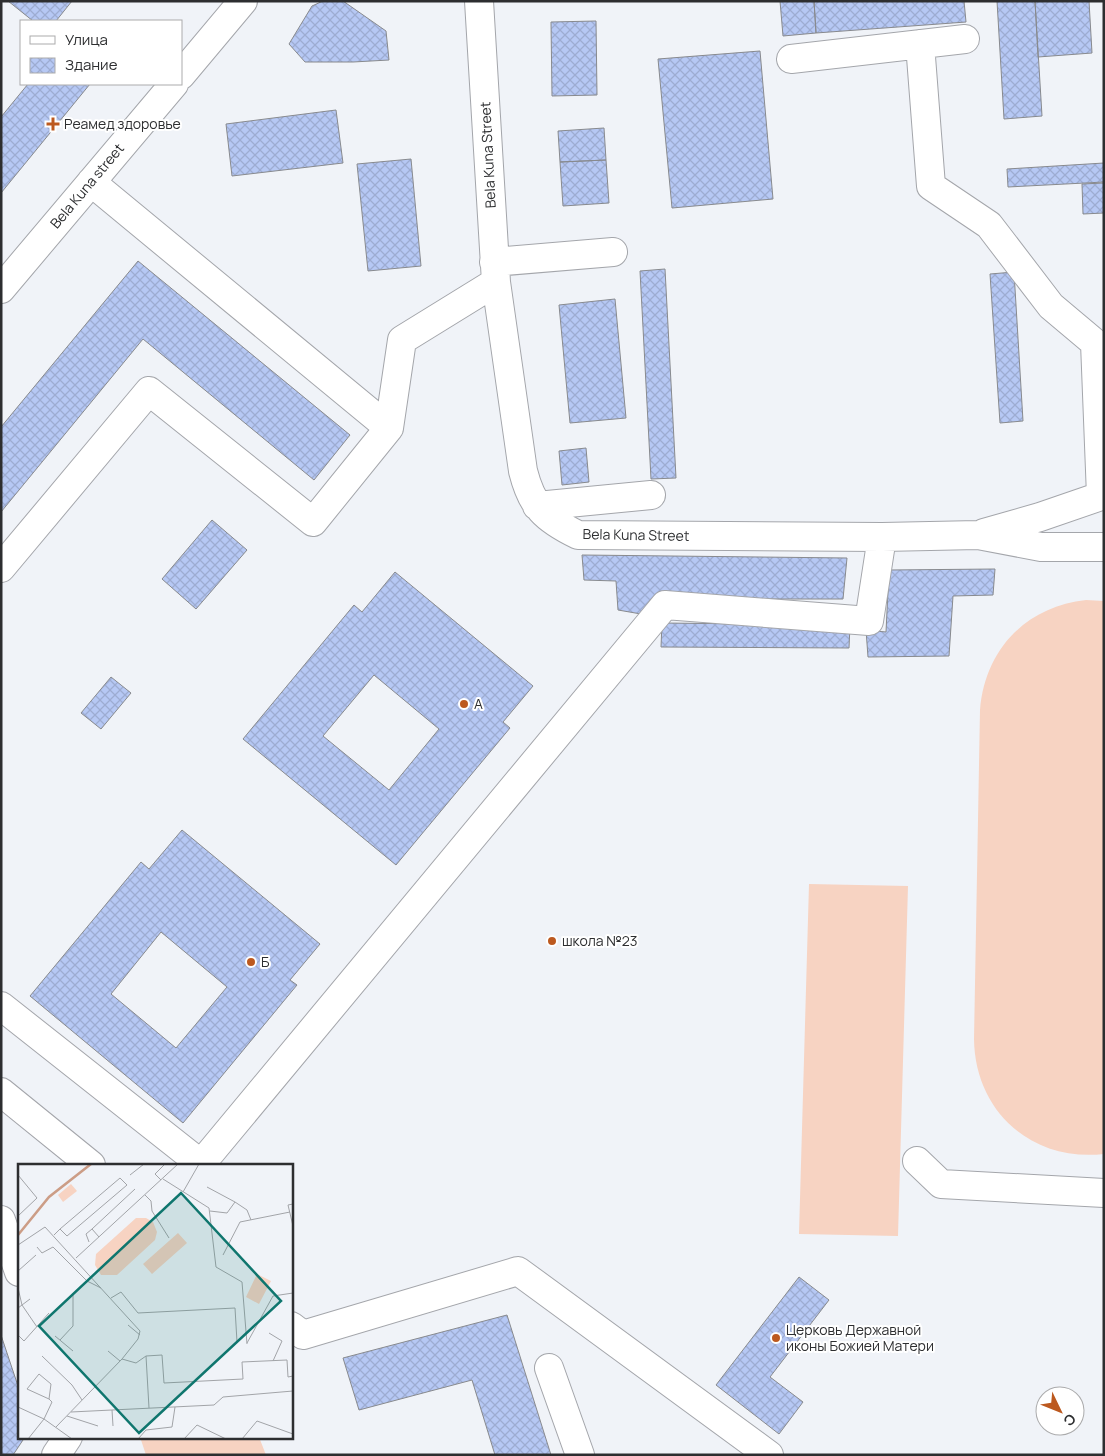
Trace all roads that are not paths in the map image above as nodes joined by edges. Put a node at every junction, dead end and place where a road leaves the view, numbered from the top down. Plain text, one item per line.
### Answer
1 (243, 1) edge
2 (479, 1) edge
3 (965, 39) dead end
4 (920, 44) junction
5 (791, 59) dead end
6 (182, 74) edge
7 (173, 85) edge
8 (91, 182) junction
9 (614, 252) dead end
10 (495, 272) junction
11 (1, 289) edge
12 (388, 428) junction
13 (651, 495) dead end
14 (1102, 495) edge
15 (537, 506) junction
16 (978, 535) junction
17 (882, 537) junction
18 (1104, 547) edge
19 (1, 568) edge
20 (1, 1006) edge
21 (1, 1092) edge
22 (918, 1161) dead end
23 (90, 1164) edge
24 (1104, 1193) edge
25 (1, 1220) edge
26 (18, 1269) edge
27 (292, 1327) edge
28 (548, 1368) dead end
29 (67, 1438) edge
30 (56, 1455) edge
31 (580, 1455) edge
32 (769, 1455) edge

1 - 6 street
2 - 10 street, Bela Kuna Street
3 - 4 street
4 - 5 street
4 - 14 street
7 - 8 street, Bela Kuna street
8 - 11 street, Bela Kuna street
8 - 12 street
9 - 10 street
10 - 12 street
10 - 15 street, Bela Kuna Street
12 - 19 street
13 - 15 street
14 - 16 street
15 - 17 street, Bela Kuna Street
16 - 17 street, Bela Kuna Street
16 - 18 street, Bela Kuna Street
17 - 20 street
21 - 23 street
22 - 24 street
25 - 26 street
27 - 32 street
28 - 31 street
29 - 30 street

